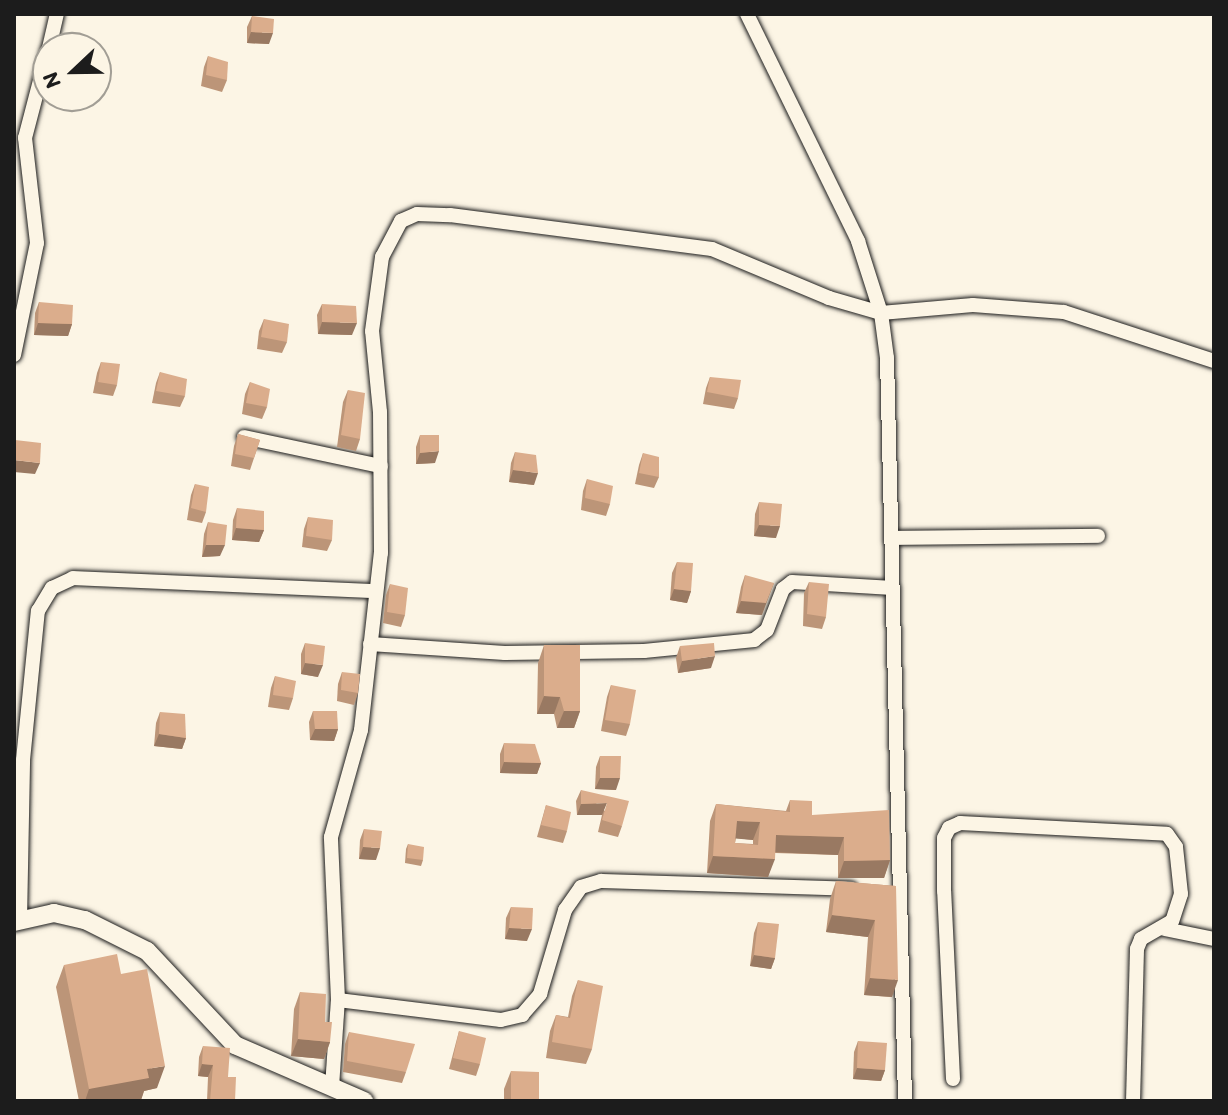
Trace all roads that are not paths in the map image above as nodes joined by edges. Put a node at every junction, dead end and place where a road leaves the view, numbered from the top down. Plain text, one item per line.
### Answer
1 (747, 14) edge
2 (32, 111) edge
3 (881, 313) junction
4 (14, 355) edge
5 (1214, 361) edge
6 (239, 437) edge
7 (381, 466) junction
8 (1098, 536) dead end
9 (892, 538) junction
10 (893, 588) junction
11 (376, 591) junction
12 (370, 644) junction
13 (869, 890) edge
14 (884, 891) edge
15 (900, 891) junction
16 (17, 921) edge
17 (1165, 929) junction
18 (1214, 939) edge
19 (338, 1000) junction
20 (953, 1079) dead end
21 (332, 1087) junction
22 (364, 1101) edge
23 (905, 1101) edge
24 (1133, 1101) edge

1 - 3 street
2 - 4 street
3 - 5 street
3 - 7 street
3 - 9 street
6 - 7 street
7 - 11 street
8 - 9 street
9 - 10 street
10 - 12 street
10 - 15 street
11 - 12 street
11 - 16 street
12 - 19 street
13 - 19 street
14 - 15 street
15 - 23 street
16 - 21 street
17 - 18 street
17 - 20 street
17 - 24 street
19 - 21 street
21 - 22 street

